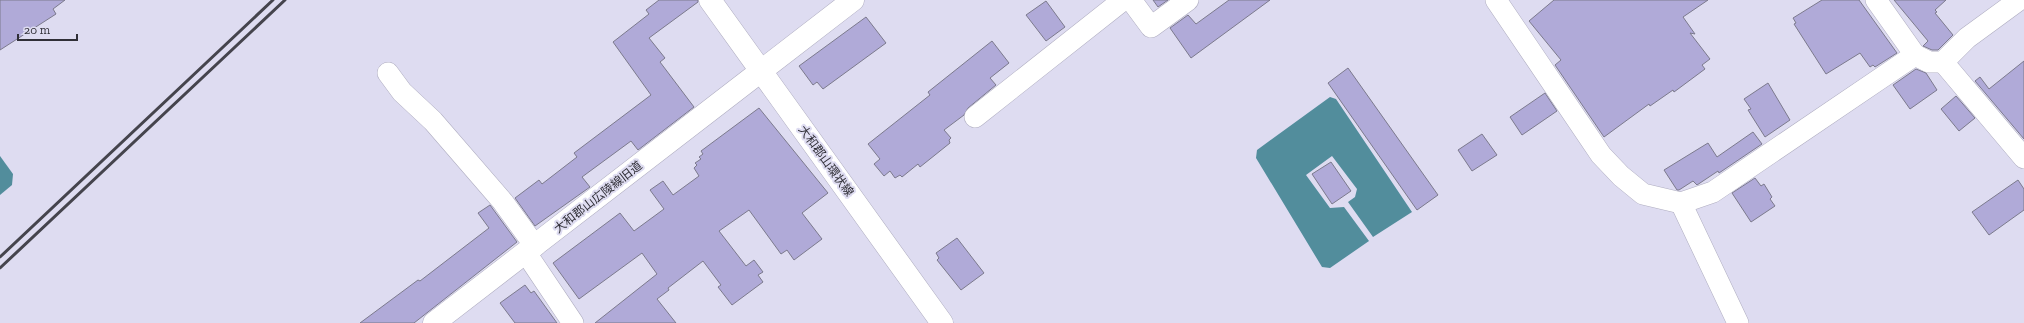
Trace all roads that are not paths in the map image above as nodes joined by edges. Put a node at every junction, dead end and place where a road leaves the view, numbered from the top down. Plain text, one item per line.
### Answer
1 (710, 0) edge
2 (854, 0) edge
3 (1123, 0) edge
4 (1132, 0) edge
5 (1188, 0) edge
6 (1496, 0) edge
7 (1876, 0) edge
8 (2018, 0) edge
9 (1915, 55) junction
10 (1943, 62) junction
11 (762, 71) junction
12 (388, 73) dead end
13 (975, 117) dead end
14 (2024, 158) edge
15 (1681, 203) junction
16 (530, 249) junction
17 (434, 323) edge
18 (573, 323) edge
19 (942, 323) edge
20 (1738, 323) edge

1 - 11 street, 大和郡山環状線
2 - 11 street, 大和郡山広陵線旧道
3 - 13 street
4 - 5 street
6 - 15 street
7 - 9 street
8 - 10 street
9 - 10 street
9 - 15 street
10 - 14 street
11 - 16 street, 大和郡山広陵線旧道
11 - 19 street, 大和郡山環状線
12 - 16 street
15 - 20 street
16 - 17 street, 大和郡山広陵線旧道
16 - 18 street

